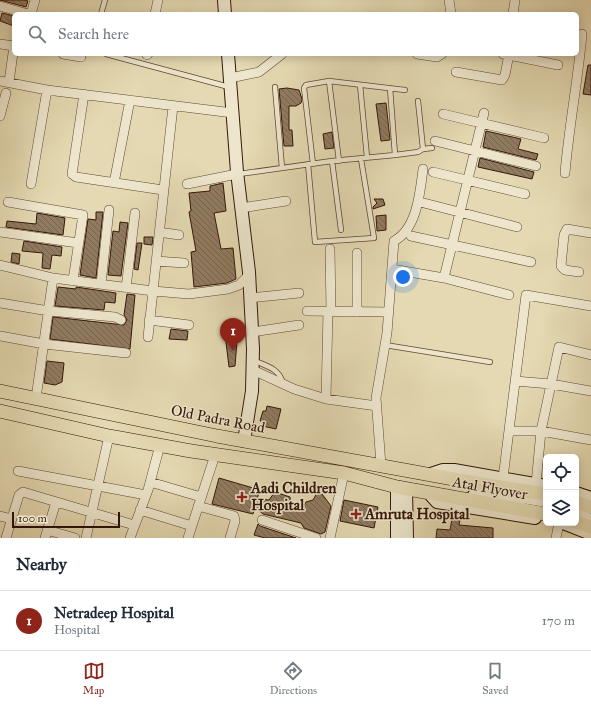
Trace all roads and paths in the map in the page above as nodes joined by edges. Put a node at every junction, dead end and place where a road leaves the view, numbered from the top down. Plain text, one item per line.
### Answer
1 (35, 0) edge
2 (105, 0) edge
3 (158, 0) edge
4 (224, 0) edge
5 (449, 0) edge
6 (515, 0) edge
7 (0, 6) edge
8 (21, 12) edge
9 (32, 12) edge
10 (102, 12) edge
11 (156, 12) edge
12 (225, 12) edge
13 (451, 12) edge
14 (512, 12) edge
15 (583, 34) edge
16 (0, 44) edge
17 (12, 46) edge
18 (12, 53) edge
19 (75, 56) edge
20 (115, 56) edge
21 (228, 56) edge
22 (279, 56) edge
23 (507, 56) edge
24 (516, 56) edge
25 (81, 57) dead end
26 (558, 65) dead end
27 (456, 72) dead end
28 (4, 81) edge
29 (329, 81) junction
30 (230, 83) junction
31 (360, 85) junction
32 (275, 87) dead end
33 (390, 88) junction
34 (47, 90) junction
35 (405, 90) dead end
36 (6, 93) dead end
37 (84, 94) junction
38 (130, 100) junction
39 (418, 101) dead end
40 (173, 106) junction
41 (0, 112) edge
42 (233, 113) junction
43 (484, 113) dead end
44 (443, 114) dead end
45 (481, 124) junction
46 (544, 138) dead end
47 (433, 144) joint
48 (423, 149) junction
49 (475, 151) junction
50 (394, 155) junction
51 (367, 157) junction
52 (360, 159) junction
53 (332, 161) junction
54 (339, 161) junction
55 (310, 164) junction
56 (536, 166) dead end
57 (282, 168) junction
58 (423, 169) dead end
59 (433, 172) dead end
60 (565, 173) dead end
61 (237, 174) junction
62 (468, 180) junction
63 (114, 183) junction
64 (31, 184) dead end
65 (187, 184) dead end
66 (163, 190) junction
67 (525, 194) dead end
68 (286, 201) dead end
69 (8, 202) dead end
70 (420, 202) junction
71 (241, 208) junction
72 (109, 210) dead end
73 (135, 213) dead end
74 (460, 213) junction
75 (516, 227) dead end
76 (341, 230) dead end
77 (0, 232) edge
78 (159, 232) junction
79 (591, 233) edge
80 (179, 235) dead end
81 (411, 236) dead end
82 (78, 243) junction
83 (453, 245) junction
84 (330, 249) dead end
85 (357, 253) dead end
86 (156, 261) junction
87 (531, 262) dead end
88 (184, 263) dead end
89 (0, 265) edge
90 (392, 269) junction
91 (578, 272) dead end
92 (249, 275) junction
93 (53, 278) junction
94 (444, 278) junction
95 (73, 280) junction
96 (101, 284) junction
97 (126, 288) junction
98 (152, 291) junction
99 (299, 293) dead end
100 (509, 295) dead end
101 (250, 298) junction
102 (0, 303) edge
103 (591, 306) edge
104 (48, 311) junction
105 (307, 311) dead end
106 (329, 311) junction
107 (357, 312) junction
108 (389, 312) junction
109 (121, 320) dead end
110 (149, 320) junction
111 (189, 325) dead end
112 (299, 325) dead end
113 (252, 332) junction
114 (0, 336) edge
115 (148, 337) dead end
116 (44, 344) junction
117 (385, 345) junction
118 (126, 353) dead end
119 (591, 354) edge
120 (490, 362) dead end
121 (253, 365) junction
122 (515, 381) junction
123 (551, 384) junction
124 (0, 391) edge
125 (591, 391) edge
126 (36, 398) junction
127 (326, 399) junction
128 (376, 406) junction
129 (0, 411) edge
130 (509, 431) junction
131 (541, 431) junction
132 (109, 436) junction
133 (244, 440) junction
134 (591, 440) edge
135 (160, 446) junction
136 (215, 455) junction
137 (381, 465) junction
138 (18, 471) dead end
139 (344, 474) junction
140 (431, 474) junction
141 (503, 478) junction
142 (150, 482) junction
143 (98, 485) junction
144 (541, 485) edge
145 (401, 488) junction
146 (429, 493) junction
147 (543, 494) edge
148 (579, 494) edge
149 (146, 495) junction
150 (591, 498) edge
151 (543, 500) edge
152 (200, 501) junction
153 (56, 502) junction
154 (579, 503) edge
155 (543, 506) edge
156 (591, 507) edge
157 (140, 510) junction
158 (579, 510) edge
159 (92, 512) junction
160 (543, 513) edge
161 (591, 514) edge
162 (579, 515) edge
163 (0, 516) edge
164 (12, 519) junction
165 (262, 520) dead end
166 (543, 520) edge
167 (591, 520) edge
168 (579, 523) edge
169 (134, 525) junction
170 (192, 526) junction
171 (558, 526) edge
172 (571, 526) edge
173 (591, 527) edge
174 (46, 534) edge
175 (591, 534) edge
176 (133, 537) edge
177 (6, 538) edge
178 (75, 538) edge
179 (86, 538) edge
180 (188, 538) edge
181 (230, 538) edge
182 (316, 538) edge
183 (330, 538) edge
184 (397, 538) edge
185 (407, 538) edge
186 (556, 538) edge

1 - 9 street
2 - 10 lane
3 - 11 street
4 - 12 street
5 - 13 street
6 - 14 street
7 - 8 street
15 - 60 street
16 - 17 street
18 - 28 street
19 - 25 street
20 - 30 lane
21 - 30 street
22 - 30 street
23 - 27 street
24 - 26 street
28 - 34 street
29 - 31 lane
29 - 54 lane
29 - 55 lane
30 - 42 street
31 - 33 lane
31 - 51 lane
32 - 57 lane
33 - 35 lane
33 - 50 lane
34 - 37 street
34 - 64 street
36 - 41 street
37 - 38 street
37 - 63 street
38 - 40 street
38 - 63 street
39 - 48 lane
40 - 42 street
40 - 66 street
42 - 61 street
43 - 45 street
44 - 45 street
45 - 46 street
45 - 49 street
47 - 48 lane
47 - 49 street
48 - 50 lane
49 - 56 street
49 - 62 street
50 - 51 lane
51 - 52 lane
52 - 54 lane
52 - 55 lane
53 - 54 lane
53 - 55 lane
53 - 76 lane
55 - 57 lane
57 - 61 lane
58 - 70 street
59 - 62 street
61 - 65 street
61 - 71 street
62 - 67 street
62 - 74 street
63 - 66 street
66 - 78 street
68 - 71 street
69 - 82 street
70 - 74 street
70 - 90 street
71 - 92 street
72 - 96 street
73 - 97 street
74 - 75 street
74 - 83 street
77 - 82 street
78 - 80 street
78 - 86 street
79 - 91 street
81 - 83 street
82 - 95 street
83 - 87 street
83 - 94 street
84 - 106 street
85 - 107 street
86 - 88 street
86 - 98 street
89 - 93 street
90 - 94 street
90 - 108 street
92 - 98 street
92 - 101 street
93 - 95 street
93 - 104 street
94 - 100 street
95 - 96 street
96 - 97 street
97 - 98 street
98 - 110 street
99 - 101 street
101 - 113 street
102 - 104 street
103 - 122 street
104 - 109 street
104 - 116 street
105 - 106 street
106 - 107 street
106 - 127 street
107 - 108 street
108 - 117 street
110 - 111 street
110 - 115 street
112 - 113 street
113 - 121 street
114 - 116 street
116 - 118 street
116 - 126 street
117 - 120 lane
117 - 128 street
119 - 123 street
121 - 127 street
121 - 133 street
122 - 123 street
122 - 130 street
123 - 125 street
123 - 131 street
124 - 126 main road, Old Padra Road
126 - 133 main road, Old Padra Road
127 - 128 street
128 - 137 street
129 - 132 main road
130 - 131 street
130 - 141 street
131 - 134 street
131 - 144 street
132 - 135 main road
132 - 143 street
133 - 137 main road, Old Padra Road
135 - 136 main road
135 - 142 street
136 - 139 main road
136 - 152 street
137 - 140 main road, Old Padra Road
138 - 143 street
139 - 145 main road
139 - 183 street
140 - 141 street
140 - 147 main road, Atal Flyover
140 - 151 street
141 - 144 street
142 - 149 street
142 - 152 street
143 - 149 street
143 - 159 street
145 - 146 main road
145 - 184 street
145 - 185 street
146 - 155 street
146 - 160 main road, Atal Flyover
146 - 166 street
148 - 150 street
149 - 157 street
152 - 170 street
152 - 181 street
153 - 159 street
153 - 164 street
153 - 174 street
154 - 156 main road
157 - 169 street
157 - 170 street
158 - 161 street
159 - 169 street
159 - 179 street
162 - 167 street
163 - 164 street
164 - 177 street
165 - 182 street
168 - 173 main road
169 - 176 street
170 - 180 street
171 - 186 street
172 - 175 street
174 - 178 street

